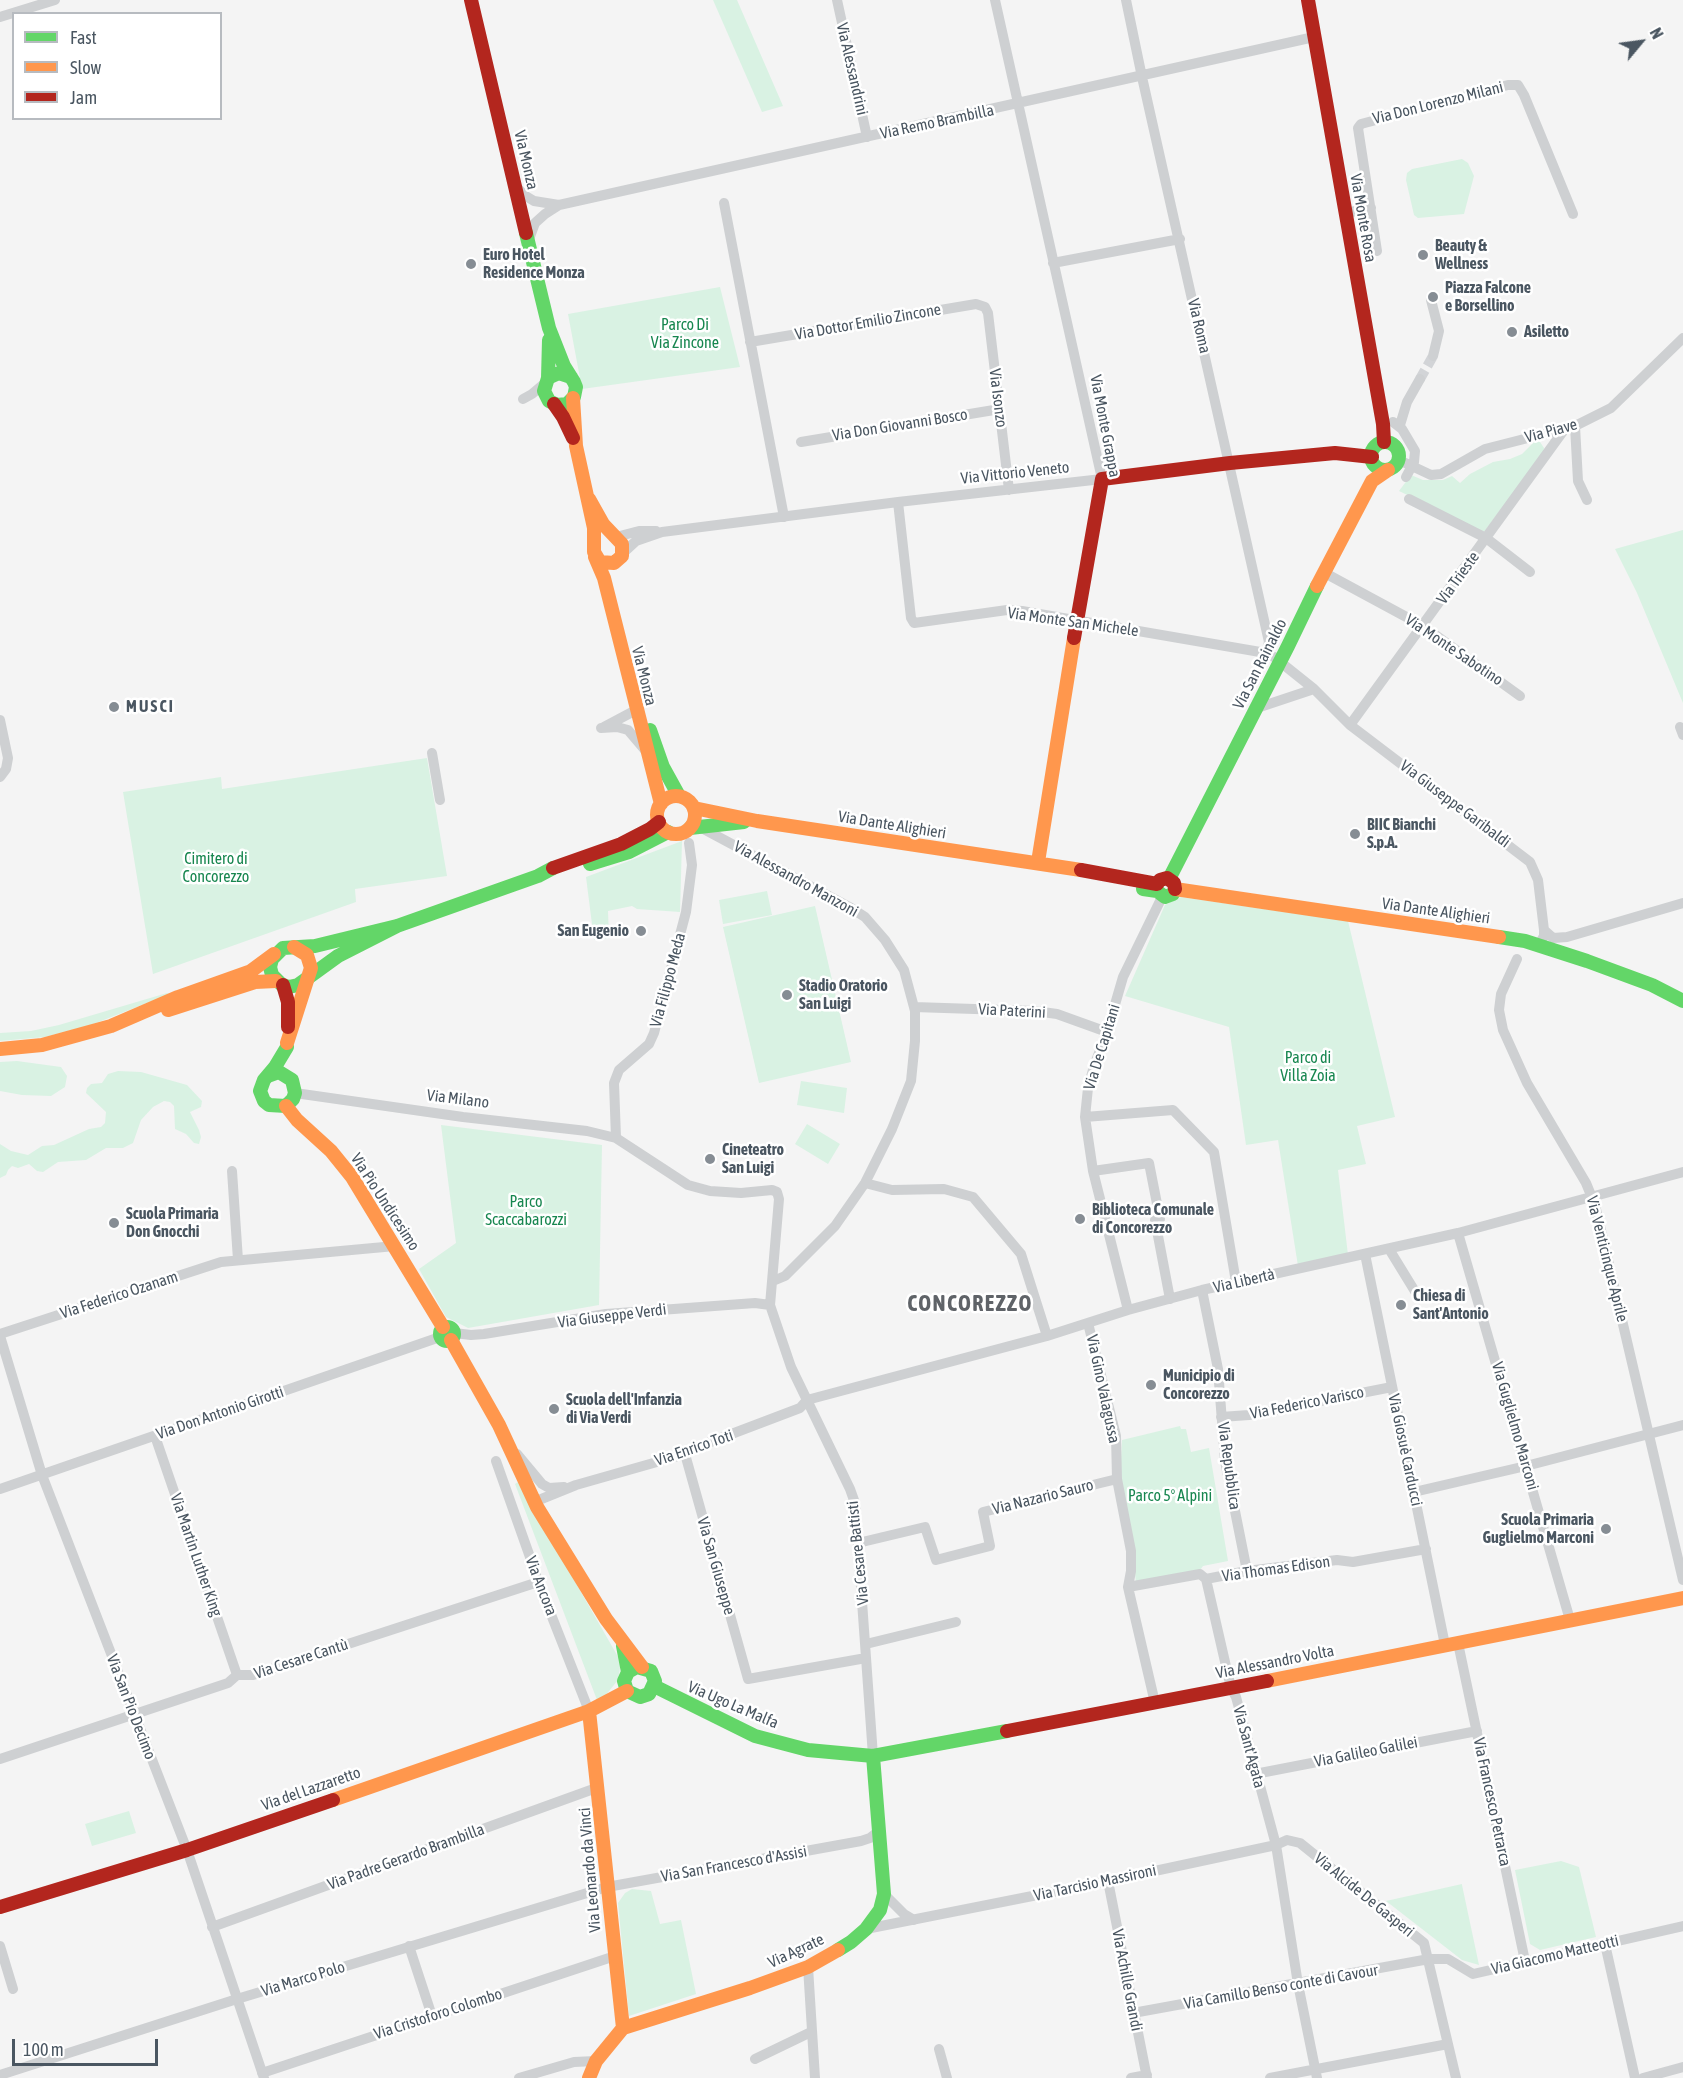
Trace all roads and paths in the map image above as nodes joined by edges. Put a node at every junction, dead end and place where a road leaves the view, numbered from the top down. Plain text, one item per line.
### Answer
1 (55, 0) edge
2 (471, 0) edge
3 (837, 0) edge
4 (995, 0) edge
5 (1126, 0) edge
6 (1308, 0) edge
7 (16, 12) edge
8 (1314, 37) junction
9 (1142, 77) junction
10 (1018, 104) junction
11 (867, 137) junction
12 (514, 184) junction
13 (724, 203) dead end
14 (559, 205) junction
15 (1371, 208) junction
16 (1346, 213) junction
17 (1573, 214) dead end
18 (1180, 239) junction
19 (528, 244) junction
20 (1377, 251) dead end
21 (1053, 263) junction
22 (1431, 300) dead end
23 (985, 307) joint
24 (549, 328) junction
25 (1683, 338) edge
26 (750, 342) junction
27 (1433, 356) tunnel mouth
28 (571, 377) junction
29 (1420, 379) tunnel mouth
30 (547, 380) junction
31 (573, 398) junction
32 (552, 403) junction
33 (1000, 409) junction
34 (1570, 428) junction
35 (801, 442) dead end
36 (1384, 442) junction
37 (576, 446) junction
38 (1371, 457) junction
39 (1230, 463) junction
40 (1394, 465) junction
41 (1409, 472) junction
42 (1102, 479) junction
43 (1010, 490) junction
44 (589, 499) junction
45 (1409, 499) dead end
46 (1587, 500) dead end
47 (898, 502) junction
48 (784, 517) junction
49 (662, 532) junction
50 (615, 536) junction
51 (1486, 538) junction
52 (595, 549) junction
53 (620, 557) junction
54 (1323, 572) junction
55 (1530, 572) dead end
56 (1077, 621) junction
57 (1423, 626) junction
58 (1266, 653) junction
59 (1280, 661) junction
60 (1314, 688) junction
61 (1520, 696) dead end
62 (1257, 708) junction
63 (636, 710) junction
64 (0, 720) edge
65 (1350, 725) junction
66 (647, 752) junction
67 (432, 753) dead end
68 (0, 777) edge
69 (679, 796) junction
70 (440, 800) dead end
71 (661, 804) junction
72 (694, 808) junction
73 (758, 821) junction
74 (663, 827) junction
75 (695, 827) junction
76 (689, 843) dead end
77 (1022, 862) junction
78 (1038, 862) junction
79 (1164, 888) junction
80 (1683, 903) edge
81 (397, 926) junction
82 (1544, 930) junction
83 (1539, 945) junction
84 (294, 947) junction
85 (278, 951) junction
86 (1517, 959) dead end
87 (308, 977) junction
88 (279, 983) junction
89 (1683, 1001) edge
90 (914, 1006) junction
91 (123, 1021) junction
92 (1107, 1032) junction
93 (287, 1045) junction
94 (0, 1049) edge
95 (268, 1076) junction
96 (289, 1077) junction
97 (295, 1093) junction
98 (286, 1106) junction
99 (1085, 1117) junction
100 (616, 1138) junction
101 (232, 1171) dead end
102 (1093, 1171) junction
103 (1683, 1172) edge
104 (865, 1183) junction
105 (1592, 1195) junction
106 (1458, 1233) junction
107 (395, 1246) junction
108 (1389, 1249) junction
109 (1365, 1254) junction
110 (238, 1260) junction
111 (773, 1281) junction
112 (1236, 1282) junction
113 (1202, 1290) junction
114 (1416, 1293) dead end
115 (1170, 1299) junction
116 (770, 1305) junction
117 (1128, 1310) junction
118 (1088, 1323) junction
119 (447, 1334) junction
120 (0, 1335) edge
121 (1047, 1336) junction
122 (1392, 1387) junction
123 (807, 1400) junction
124 (1221, 1418) junction
125 (1683, 1425) edge
126 (1649, 1435) junction
127 (155, 1436) junction
128 (506, 1438) junction
129 (685, 1454) junction
130 (496, 1461) dead end
131 (1526, 1466) junction
132 (42, 1475) junction
133 (1117, 1479) junction
134 (576, 1485) junction
135 (0, 1489) edge
136 (1414, 1492) junction
137 (534, 1502) junction
138 (858, 1543) junction
139 (1426, 1549) junction
140 (1247, 1571) junction
141 (1206, 1579) junction
142 (1683, 1580) edge
143 (537, 1584) junction
144 (1128, 1587) junction
145 (1683, 1598) edge
146 (1570, 1620) junction
147 (956, 1622) dead end
148 (866, 1644) junction
149 (1452, 1644) junction
150 (867, 1658) junction
151 (635, 1669) junction
152 (237, 1675) junction
153 (654, 1686) junction
154 (1231, 1688) junction
155 (627, 1690) junction
156 (1155, 1703) junction
157 (589, 1710) junction
158 (134, 1714) junction
159 (1477, 1731) junction
160 (873, 1756) junction
161 (0, 1759) edge
162 (1255, 1774) junction
163 (599, 1787) junction
164 (879, 1831) junction
165 (861, 1841) junction
166 (1276, 1845) junction
167 (187, 1850) junction
168 (882, 1859) junction
169 (1108, 1881) junction
170 (607, 1887) junction
171 (884, 1894) junction
172 (0, 1907) edge
173 (914, 1920) junction
174 (1683, 1926) edge
175 (212, 1927) junction
176 (866, 1929) junction
177 (1605, 1944) junction
178 (0, 1946) edge
179 (409, 1947) junction
180 (615, 1956) junction
181 (1429, 1959) junction
182 (1525, 1961) junction
183 (808, 1967) junction
184 (1298, 1984) junction
185 (13, 1989) dead end
186 (237, 1999) junction
187 (1133, 2013) junction
188 (432, 2016) junction
189 (623, 2028) junction
190 (811, 2032) junction
191 (1448, 2044) junction
192 (939, 2049) dead end
193 (756, 2059) dead end
194 (596, 2061) junction
195 (1683, 2067) edge
196 (1316, 2074) edge
197 (0, 2075) edge
198 (263, 2075) edge
199 (1147, 2076) edge
200 (519, 2078) edge
201 (589, 2078) edge
202 (814, 2078) edge
203 (948, 2078) edge
204 (1131, 2078) edge
205 (1270, 2078) edge
206 (1456, 2078) edge
207 (1635, 2078) edge
208 (1643, 2078) edge

1 - 7 street
2 - 12 street, Via Monza
3 - 11 street, Via Alessandrini
4 - 10 street, Via Monte Grappa
5 - 9 street, Via Roma
6 - 8 street, Via Monte Rosa
8 - 9 street, Via Remo Brambilla
8 - 16 street, Via Monte Rosa
9 - 10 street, Via Remo Brambilla
9 - 18 street, Via Roma
10 - 11 street, Via Remo Brambilla
10 - 21 street, Via Monte Grappa
11 - 14 street, Via Remo Brambilla
12 - 14 street, Via Remo Brambilla
12 - 19 street, Via Monza
13 - 26 street
14 - 19 street, Via Remo Brambilla
15 - 16 street
15 - 17 street, Via Don Lorenzo Milani
15 - 20 street
16 - 36 street, Via Monte Rosa
18 - 21 street
18 - 39 street, Via Roma
19 - 24 street, Via Monza
21 - 42 street, Via Monte Grappa
22 - 27 street
23 - 26 street, Via Dottor Emilio Zincone
23 - 33 street, Via Isonzo
24 - 28 street, Via Monza
24 - 30 street, Via Monza
25 - 34 street, Via Piave
26 - 48 street
28 - 30 street
28 - 31 street
29 - 41 street
30 - 32 street
30 - 32 street
31 - 32 street
31 - 37 street, Via Monza
32 - 37 street, Via Monza
33 - 35 street, Via Don Giovanni Bosco
33 - 43 street, Via Isonzo
34 - 41 street, Via Piave
34 - 46 street
34 - 51 street, Via Trieste
36 - 38 street
36 - 40 street
37 - 44 street, Via Monza
38 - 39 street, Via Vittorio Veneto
38 - 40 street
39 - 42 street, Via Vittorio Veneto
39 - 58 street, Via Roma
40 - 41 street, Via Piave
40 - 54 street, Via San Rainaldo
42 - 43 street, Via Vittorio Veneto
42 - 56 street, Via Monte Grappa
43 - 47 street, Via Vittorio Veneto
44 - 50 street, Via Monza
44 - 52 street, Via Monza
45 - 51 street
47 - 48 street, Via Vittorio Veneto
47 - 56 street, Via Monte San Michele
48 - 49 street, Via Vittorio Veneto
49 - 50 street, Via Vittorio Veneto
49 - 53 street, Via Vittorio Veneto
50 - 52 street
50 - 53 street
51 - 55 street
51 - 57 street, Via Trieste
52 - 53 street
52 - 63 street, Via Monza
53 - 69 street, Via Monza
54 - 57 street, Via Monte Sabotino
54 - 59 street, Via San Rainaldo
56 - 58 street, Via Monte San Michele
56 - 78 street, Via Monte Grappa
57 - 61 street, Via Monte Sabotino
57 - 65 street, Via Trieste
58 - 59 street, Via Monte San Michele
59 - 60 street, Via Giuseppe Garibaldi
59 - 62 street, Via San Rainaldo
60 - 62 street
60 - 65 street, Via Giuseppe Garibaldi
62 - 79 street, Via San Rainaldo
63 - 66 street, Via Monza
63 - 66 street
64 - 68 street
65 - 82 street, Via Giuseppe Garibaldi
66 - 71 street, Via Monza
67 - 70 street
69 - 71 street
69 - 72 street
71 - 74 street
72 - 73 street, Via Dante Alighieri
72 - 75 street
73 - 75 street, Via Dante Alighieri
73 - 77 street, Via Dante Alighieri
74 - 75 street
74 - 81 street
75 - 90 street, Via Alessandro Manzoni
76 - 100 street, Via Filippo Meda
77 - 78 street, Via Dante Alighieri
77 - 79 street, Via Dante Alighieri
78 - 79 street, Via Dante Alighieri
79 - 83 street, Via Dante Alighieri
79 - 92 street, Via De Capitani
80 - 82 street
81 - 84 street
81 - 87 street
82 - 83 street, Via Giuseppe Garibaldi
83 - 89 street, Via Dante Alighieri
84 - 85 street
84 - 87 street
85 - 88 street
85 - 91 street
86 - 105 street, Via Venticinque Aprile
87 - 88 street
87 - 93 street
88 - 91 street
88 - 93 street
90 - 92 street, Via Paterini
90 - 104 street, Via Alessandro Manzoni
91 - 94 street
92 - 99 street, Via De Capitani
93 - 95 street
93 - 96 street
95 - 96 street
95 - 98 street
96 - 97 street
97 - 98 street
97 - 100 street, Via Milano
98 - 107 street, Via Pio Undicesimo
99 - 102 street, Via De Capitani
99 - 112 street
100 - 111 street, Via Milano
101 - 110 street
102 - 115 street
102 - 117 street, Via De Capitani
103 - 105 street, Via Libertà
104 - 111 street, Via Alessandro Manzoni
104 - 121 street
105 - 106 street, Via Libertà
105 - 126 street, Via Venticinque Aprile
106 - 108 street, Via Libertà
106 - 131 street, Via Guglielmo Marconi
107 - 110 street, Via Federico Ozanam
107 - 119 street, Via Pio Undicesimo
108 - 109 street, Via Libertà
108 - 114 street
109 - 112 street, Via Libertà
109 - 122 street, Via Giosuè Carducci
110 - 120 street, Via Federico Ozanam
111 - 116 street
112 - 113 street, Via Libertà
113 - 115 street, Via Libertà
113 - 124 street, Via Repubblica
115 - 117 street, Via Libertà
116 - 119 street, Via Giuseppe Verdi
116 - 123 street, Via Cesare Battisti
117 - 118 street, Via Libertà
118 - 121 street, Via Libertà
118 - 133 street, Via Gino Valagussa
119 - 127 street, Via Don Antonio Girotti
119 - 128 street, Via Pio Undicesimo
120 - 132 street, Via San Pio Decimo
121 - 123 street, Via Libertà
122 - 124 street, Via Federico Varisco
122 - 136 street, Via Giosuè Carducci
123 - 129 street, Via Enrico Toti
123 - 138 street, Via Cesare Battisti
124 - 140 street, Via Repubblica
125 - 126 street
126 - 131 street
126 - 142 street, Via Venticinque Aprile
127 - 132 street, Via Don Antonio Girotti
127 - 152 street, Via Martin Luther King
128 - 134 street, Via Enrico Toti
128 - 137 street, Via Pio Undicesimo
129 - 134 street, Via Enrico Toti
129 - 150 street, Via San Giuseppe
130 - 143 street, Via Ancora
131 - 136 street
131 - 146 street, Via Guglielmo Marconi
132 - 135 street, Via Don Antonio Girotti
132 - 158 street, Via San Pio Decimo
133 - 138 street, Via Nazario Sauro
133 - 144 street, Via Gino Valagussa
134 - 137 street, Via Enrico Toti
136 - 139 street, Via Giosuè Carducci
137 - 151 street
138 - 148 street, Via Cesare Battisti
139 - 140 street, Via Thomas Edison
139 - 149 street, Via Giosuè Carducci
140 - 141 street, Via Thomas Edison
141 - 144 street, Via Thomas Edison
141 - 154 street, Via Sant'Agata
143 - 152 street, Via Cesare Cantù
143 - 157 street, Via Ancora
144 - 156 street, Via Gino Valagussa
145 - 146 street, Via Alessandro Volta
146 - 149 street, Via Alessandro Volta
147 - 148 street
148 - 150 street, Via Cesare Battisti
149 - 154 street, Via Alessandro Volta
149 - 159 street, Via Francesco Petrarca
150 - 160 street, Via Cesare Battisti
151 - 153 street
151 - 155 street
152 - 158 street, Via Cesare Cantù
153 - 155 street
153 - 160 street, Via Ugo La Malfa
154 - 156 street, Via Alessandro Volta
154 - 162 street, Via Sant'Agata
155 - 157 street, Via del Lazzaretto
156 - 160 street, Via Alessandro Volta
157 - 163 street, Via Leonardo da Vinci
157 - 167 street, Via del Lazzaretto
158 - 161 street, Via Cesare Cantù
158 - 167 street, Via San Pio Decimo
159 - 162 street, Via Galileo Galilei
159 - 182 street, Via Francesco Petrarca
160 - 164 street, Via Agrate
162 - 166 street, Via Sant'Agata
163 - 170 street, Via Leonardo da Vinci
163 - 175 street, Via Padre Gerardo Brambilla
164 - 165 street, Via San Francesco d'Assisi
164 - 168 street, Via Agrate
165 - 168 street
165 - 170 street, Via San Francesco d'Assisi
166 - 169 street, Via Tarcisio Massironi
166 - 181 street, Via Alcide De Gasperi
166 - 184 street, Via Sant'Agata
167 - 172 street, Via del Lazzaretto
167 - 175 street, Via San Pio Decimo
168 - 171 street, Via Agrate
169 - 173 street, Via Tarcisio Massironi
169 - 187 street, Via Achille Grandi
170 - 179 street, Via Marco Polo
170 - 180 street, Via Leonardo da Vinci
171 - 173 street
171 - 176 street, Via Agrate
173 - 176 street, Via Tarcisio Massironi
174 - 177 street, Via Giacomo Matteotti
175 - 186 street, Via San Pio Decimo
176 - 183 street, Via Agrate
177 - 182 street, Via Giacomo Matteotti
177 - 207 street
178 - 185 street
179 - 186 street, Via Marco Polo
179 - 188 street
180 - 188 street, Via Cristoforo Colombo
180 - 189 street, Via Leonardo da Vinci
181 - 182 street, Via Giacomo Matteotti
181 - 184 street, Via Camillo Benso conte di Cavour
181 - 191 street, Via Alcide De Gasperi
183 - 189 street, Via Agrate
183 - 190 street
184 - 187 street, Via Camillo Benso conte di Cavour
184 - 196 street, Via Sant'Agata
186 - 197 street, Via Marco Polo
186 - 198 street, Via San Pio Decimo
187 - 199 street, Via Achille Grandi
188 - 198 street, Via Cristoforo Colombo
189 - 194 street
190 - 193 street
190 - 202 street
191 - 196 street
191 - 206 street, Via Alcide De Gasperi
192 - 203 street
194 - 200 street
194 - 201 street
195 - 208 street
196 - 205 street
199 - 204 street

